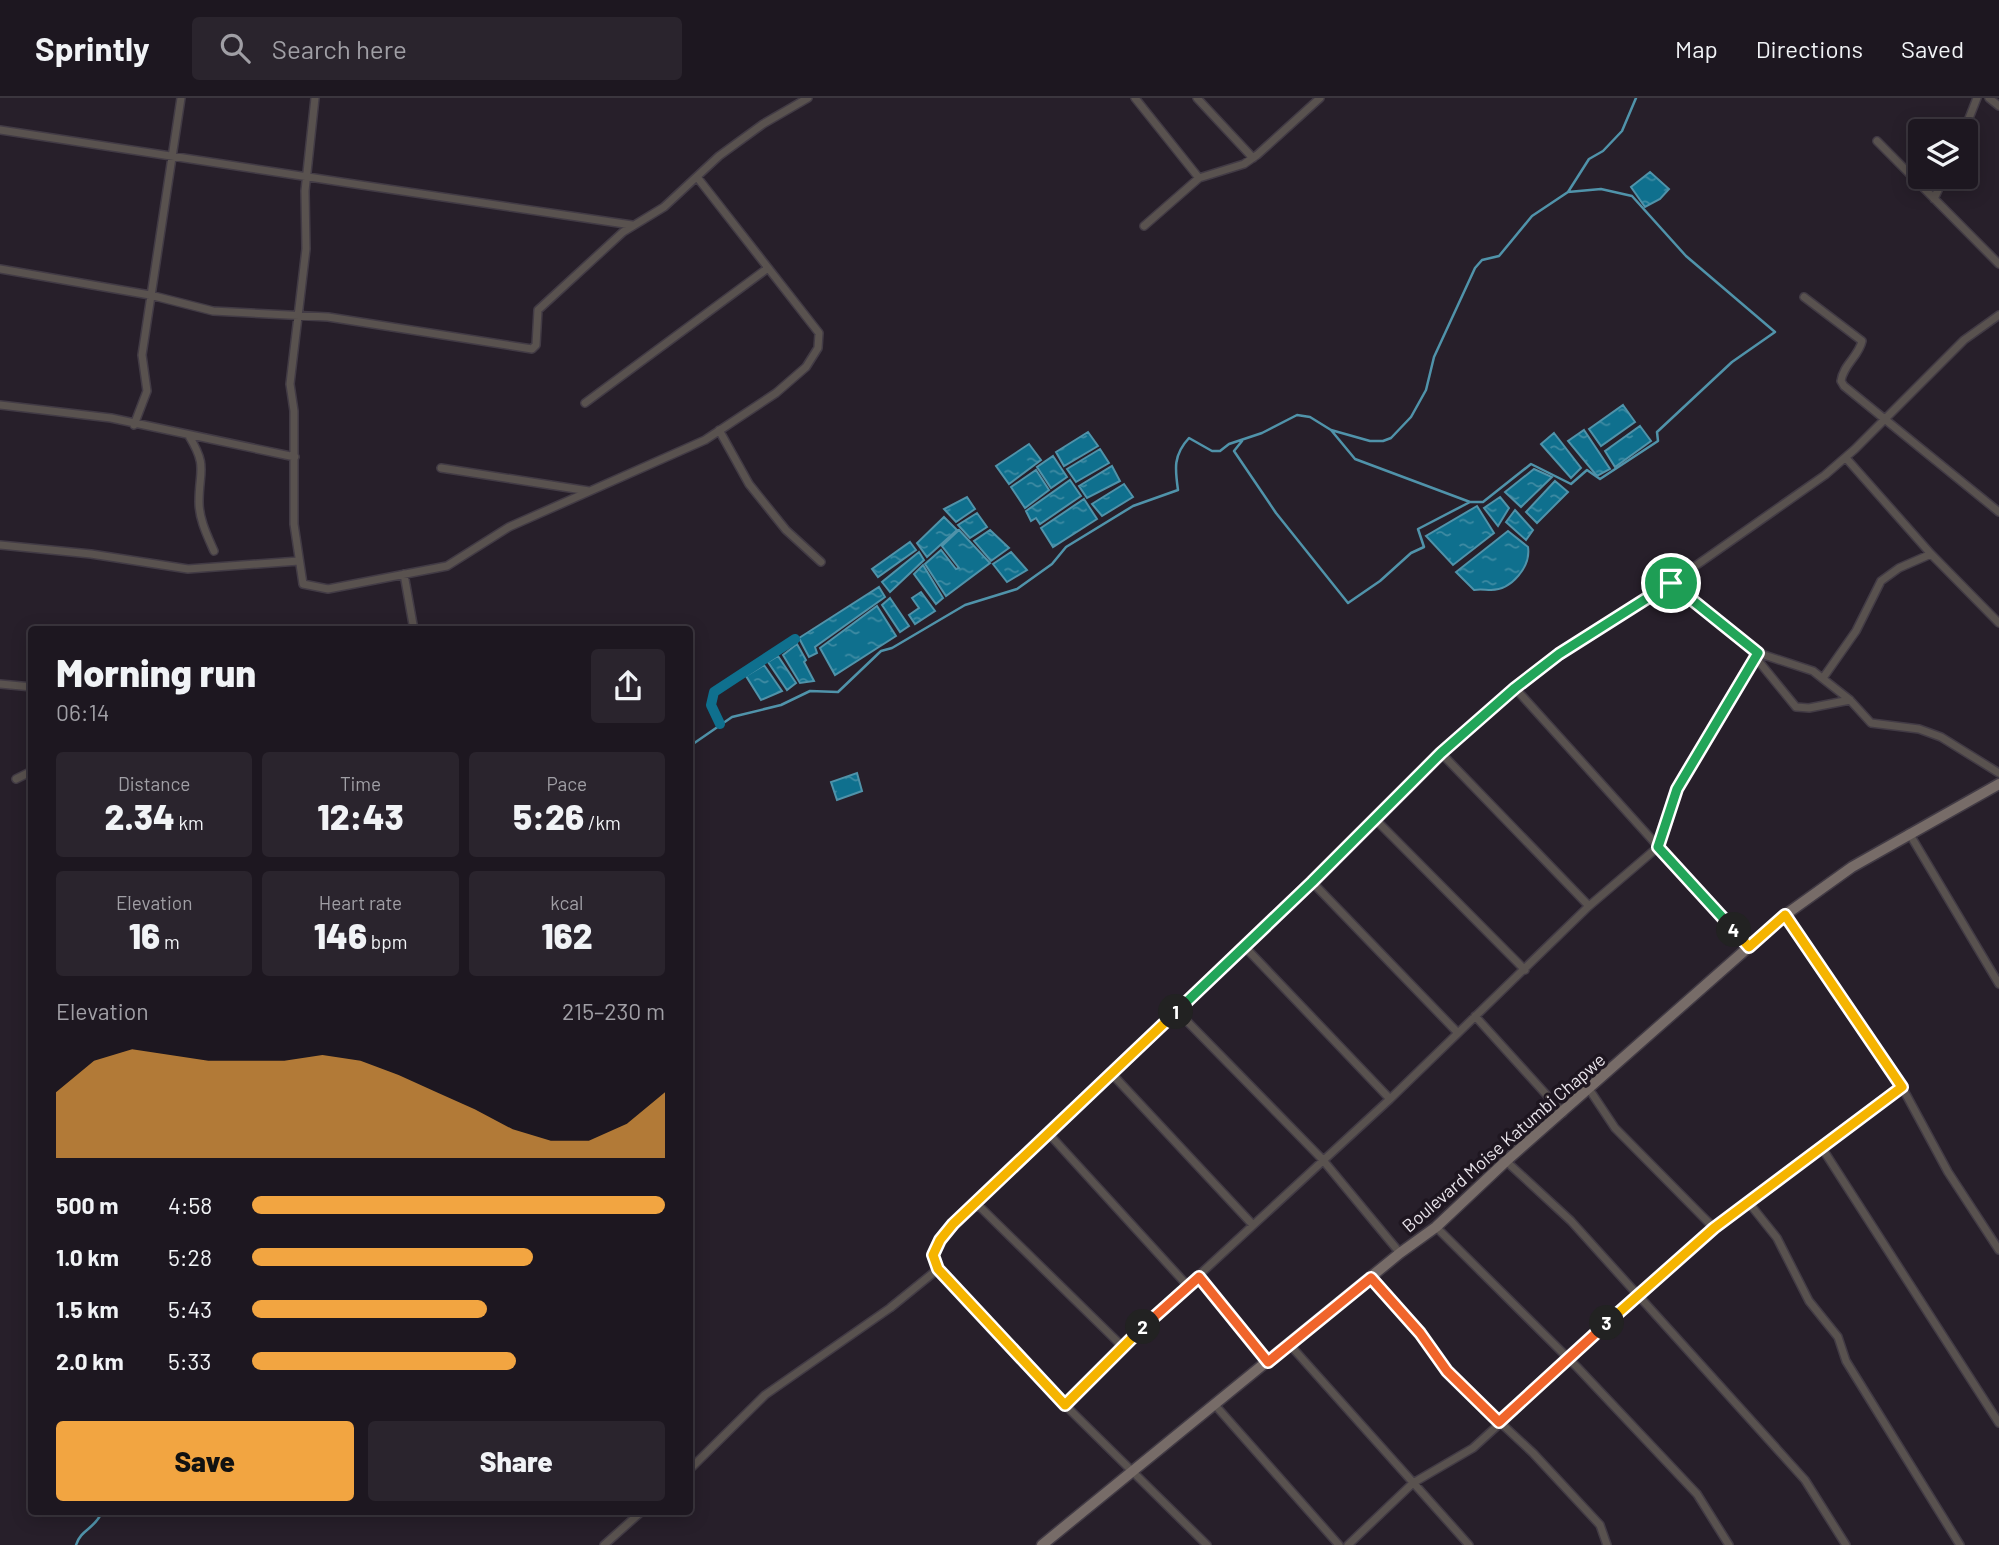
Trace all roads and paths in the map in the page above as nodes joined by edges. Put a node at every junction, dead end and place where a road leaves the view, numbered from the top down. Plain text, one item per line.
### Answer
1 (181, 98) edge
2 (315, 98) edge
3 (808, 98) edge
4 (1135, 98) edge
5 (1196, 98) edge
6 (1320, 98) edge
7 (1977, 98) edge
8 (1989, 98) edge
9 (1999, 106) edge
10 (1969, 119) edge
11 (0, 130) edge
12 (1877, 141) dead end
13 (173, 157) junction
14 (1253, 158) junction
15 (306, 176) junction
16 (697, 177) junction
17 (1199, 178) junction
18 (1939, 189) edge
19 (1934, 199) junction
20 (634, 225) junction
21 (1144, 226) dead end
22 (1999, 264) edge
23 (0, 268) edge
24 (768, 268) junction
25 (150, 295) junction
26 (1804, 297) dead end
27 (297, 315) junction
28 (1999, 316) edge
29 (585, 403) dead end
30 (0, 405) edge
31 (1886, 418) junction
32 (134, 425) junction
33 (719, 430) junction
34 (189, 436) junction
35 (295, 457) junction
36 (1846, 458) junction
37 (441, 468) dead end
38 (591, 491) junction
39 (1999, 512) edge
40 (0, 545) edge
41 (214, 551) dead end
42 (1931, 554) junction
43 (299, 561) junction
44 (821, 562) dead end
45 (404, 574) junction
46 (1671, 583) junction
47 (1999, 623) edge
48 (413, 626) edge
49 (1757, 656) junction
50 (1823, 678) junction
51 (0, 684) edge
52 (28, 687) edge
53 (1515, 688) junction
54 (1850, 700) junction
55 (1441, 753) junction
56 (28, 773) edge
57 (1999, 773) edge
58 (16, 779) dead end
59 (1999, 784) edge
60 (1375, 819) junction
61 (1909, 833) junction
62 (1658, 847) junction
63 (1312, 882) junction
64 (1589, 906) junction
65 (1785, 915) junction
66 (1244, 946) junction
67 (1749, 947) junction
68 (1525, 970) junction
69 (1999, 984) edge
70 (1177, 1011) junction
71 (1475, 1016) junction
72 (1458, 1033) junction
73 (1112, 1074) junction
74 (1902, 1087) junction
75 (1589, 1089) junction
76 (1390, 1099) junction
77 (1563, 1113) junction
78 (1049, 1134) junction
79 (1822, 1148) junction
80 (1322, 1159) junction
81 (1506, 1161) junction
82 (976, 1203) junction
83 (1749, 1203) junction
84 (1253, 1225) junction
85 (1436, 1227) junction
86 (1714, 1228) junction
87 (1999, 1250) edge
88 (1400, 1253) junction
89 (938, 1269) junction
90 (1199, 1277) junction
91 (1371, 1278) junction
92 (1187, 1285) junction
93 (1638, 1294) junction
94 (1290, 1345) junction
95 (1122, 1346) junction
96 (1568, 1359) junction
97 (1268, 1362) junction
98 (1065, 1405) junction
99 (1215, 1405) junction
100 (1499, 1422) junction
101 (1999, 1423) edge
102 (693, 1466) edge
103 (1132, 1473) junction
104 (1413, 1483) junction
105 (637, 1515) edge
106 (604, 1545) edge
107 (1042, 1545) edge
108 (1206, 1545) edge
109 (1339, 1545) edge
110 (1348, 1545) edge
111 (1469, 1545) edge
112 (1607, 1545) edge
113 (1729, 1545) edge
114 (1846, 1545) edge
115 (1960, 1545) edge

1 - 13 street
2 - 15 street
3 - 16 street
4 - 17 street
5 - 14 street
6 - 14 street
7 - 10 street
8 - 9 street
11 - 13 street
12 - 19 street
13 - 15 street
13 - 25 street
14 - 17 street
15 - 20 street
15 - 27 street
16 - 20 street
16 - 24 street
17 - 21 street
18 - 19 street
19 - 22 street
20 - 27 street
23 - 25 street
24 - 29 street
24 - 33 street
25 - 27 street
25 - 32 street
26 - 31 street
27 - 35 street
28 - 31 street
30 - 32 street
31 - 36 street
31 - 39 street
32 - 34 street
33 - 38 street
33 - 44 street
34 - 35 street
34 - 41 street
35 - 43 street
36 - 42 street
36 - 46 street
37 - 38 street
38 - 45 street
40 - 43 street
42 - 47 street
42 - 50 street
43 - 45 street
45 - 48 street
46 - 49 street
46 - 53 street
49 - 50 street
49 - 54 street
49 - 62 street
50 - 54 street
51 - 52 street
53 - 55 street
53 - 62 street
54 - 57 street
55 - 60 street
55 - 64 street
56 - 58 street
59 - 61 street, Boulevard Moise Katumbi Chapwe
60 - 63 street
60 - 68 street
61 - 65 street, Boulevard Moise Katumbi Chapwe
61 - 69 street
62 - 64 street
62 - 67 street
63 - 66 street
63 - 72 street
64 - 68 street
65 - 67 street, Boulevard Moise Katumbi Chapwe
65 - 74 street
66 - 70 street
66 - 76 street
67 - 75 street, Boulevard Moise Katumbi Chapwe
68 - 71 street
70 - 73 street
70 - 80 street
71 - 72 street
71 - 77 street
72 - 76 street
73 - 78 street
73 - 84 street
74 - 79 street
74 - 87 street
75 - 77 street, Boulevard Moise Katumbi Chapwe
75 - 86 street
76 - 80 street
77 - 81 street, Boulevard Moise Katumbi Chapwe
78 - 82 street
78 - 92 street
79 - 83 street
79 - 101 street
80 - 84 street
80 - 88 street
81 - 85 street, Boulevard Moise Katumbi Chapwe
81 - 93 street
82 - 89 street
82 - 95 street
83 - 86 street
83 - 115 street
84 - 90 street
85 - 88 street, Boulevard Moise Katumbi Chapwe
85 - 96 street
86 - 93 street
88 - 91 street, Boulevard Moise Katumbi Chapwe
89 - 98 street
89 - 102 street
90 - 92 street
90 - 97 street
91 - 94 street, Boulevard Moise Katumbi Chapwe
91 - 100 street
92 - 95 street
93 - 96 street
93 - 114 street
94 - 97 street, Boulevard Moise Katumbi Chapwe
94 - 104 street
95 - 98 street
96 - 100 street
96 - 113 street
97 - 99 street, Boulevard Moise Katumbi Chapwe
98 - 103 street
99 - 103 street, Boulevard Moise Katumbi Chapwe
99 - 109 street
100 - 104 street
100 - 112 street
103 - 107 street, Boulevard Moise Katumbi Chapwe
103 - 108 street
104 - 110 street
104 - 111 street
105 - 106 street

